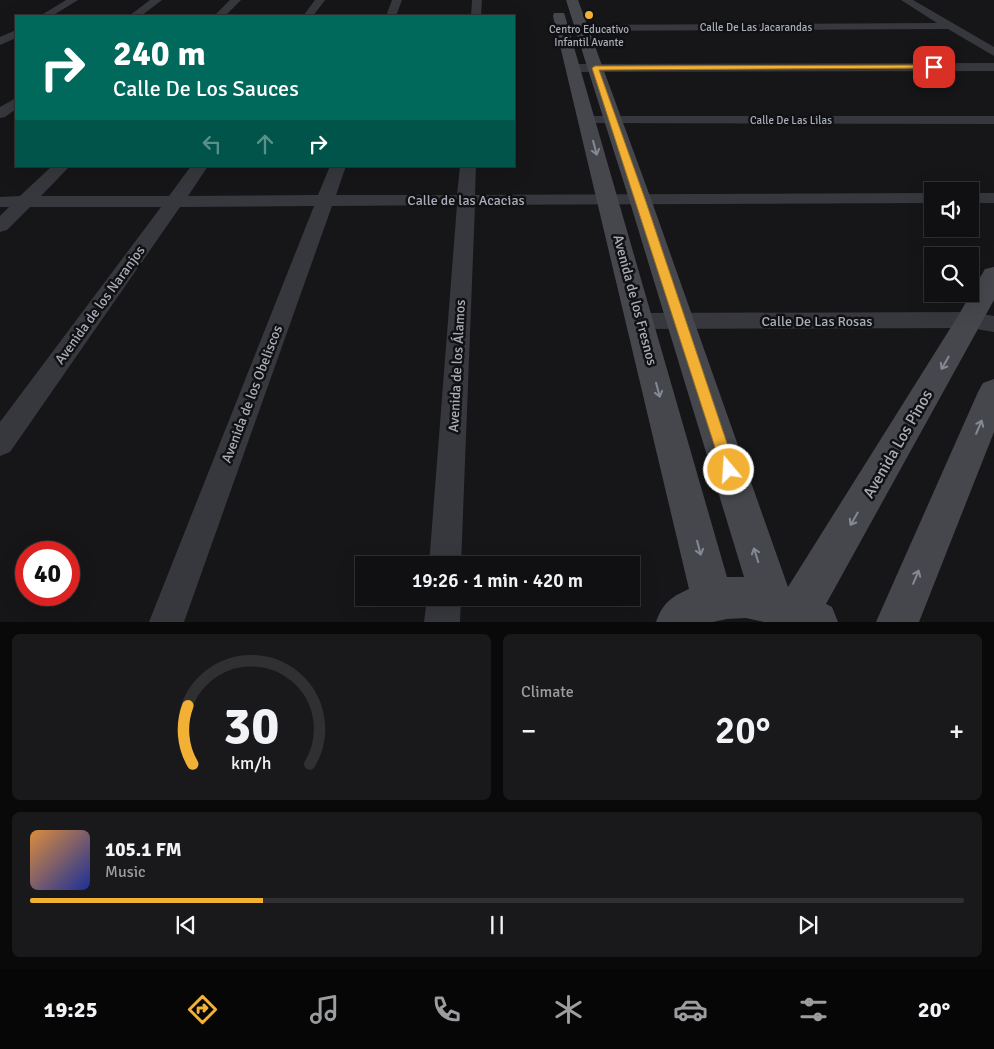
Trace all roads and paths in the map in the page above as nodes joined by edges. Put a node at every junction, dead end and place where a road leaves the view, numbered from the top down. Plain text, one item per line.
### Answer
1 (73, 0) edge
2 (157, 0) edge
3 (236, 0) edge
4 (320, 0) edge
5 (397, 0) edge
6 (477, 0) edge
7 (555, 0) edge
8 (572, 0) edge
9 (906, 0) edge
10 (47, 15) edge
11 (135, 15) edge
12 (220, 15) edge
13 (309, 15) edge
14 (391, 15) edge
15 (476, 15) edge
16 (950, 26) junction
17 (572, 28) junction
18 (15, 34) edge
19 (972, 39) junction
20 (994, 39) edge
21 (0, 42) edge
22 (994, 52) edge
23 (994, 67) edge
24 (585, 68) junction
25 (15, 103) edge
26 (0, 114) edge
27 (587, 120) junction
28 (614, 120) junction
29 (994, 120) edge
30 (61, 167) edge
31 (199, 167) edge
32 (338, 167) edge
33 (468, 167) edge
34 (924, 198) edge
35 (979, 198) edge
36 (994, 198) edge
37 (609, 199) junction
38 (640, 199) junction
39 (467, 200) junction
40 (326, 201) junction
41 (0, 202) edge
42 (24, 202) junction
43 (174, 202) junction
44 (0, 226) edge
45 (994, 275) edge
46 (640, 321) junction
47 (680, 321) junction
48 (982, 322) edge
49 (994, 392) edge
50 (0, 444) edge
51 (446, 556) edge
52 (712, 600) junction
53 (443, 606) edge
54 (796, 611) edge
55 (166, 622) edge
56 (442, 622) edge
57 (677, 622) edge
58 (897, 622) edge

1 - 10 street
2 - 11 street
3 - 12 street
4 - 13 street
5 - 14 street
6 - 15 street
7 - 17 street, Avenida de los Fresnos
8 - 17 street, Avenida de los Fresnos
9 - 16 street
16 - 17 street, Calle De Las Jacarandas
16 - 19 street
17 - 24 street, Avenida de los Fresnos
18 - 21 street
19 - 20 street
19 - 22 street
23 - 24 street
24 - 27 street, Avenida de los Fresnos
24 - 28 street, Avenida de los Fresnos
25 - 26 street
27 - 28 street, Calle De Las Lilas
27 -> 37 street, Avenida de los Fresnos
28 - 29 street, Calle De Las Lilas
28 - 38 street, Avenida de los Fresnos
30 - 42 street
31 - 43 street, Avenida de los Naranjos
32 - 40 street, Avenida de los Obeliscos
33 - 39 street, Avenida de los Álamos
34 - 38 street, Calle de las Acacias
35 - 36 street
37 - 38 street, Calle de las Acacias
37 - 39 street, Calle de las Acacias
37 - 46 street, Avenida de los Fresnos
38 - 47 street, Avenida de los Fresnos
39 - 40 street, Calle de las Acacias
39 - 51 street, Avenida de los Álamos
40 - 43 street, Calle de las Acacias
40 - 55 street, Avenida de los Obeliscos
41 - 42 street, Calle de las Acacias
42 - 43 street, Calle de las Acacias
42 - 44 street
43 - 50 street, Avenida de los Naranjos
45 - 48 street, Avenida Los Pinos
46 - 47 street, Calle De Las Rosas
46 -> 52 street, Avenida de los Fresnos
47 - 48 street, Calle De Las Rosas
54 -> 47 street, Avenida de los Fresnos
48 -> 54 street, Avenida Los Pinos
58 -> 49 street
52 - 54 street
52 - 57 street
53 - 56 street

